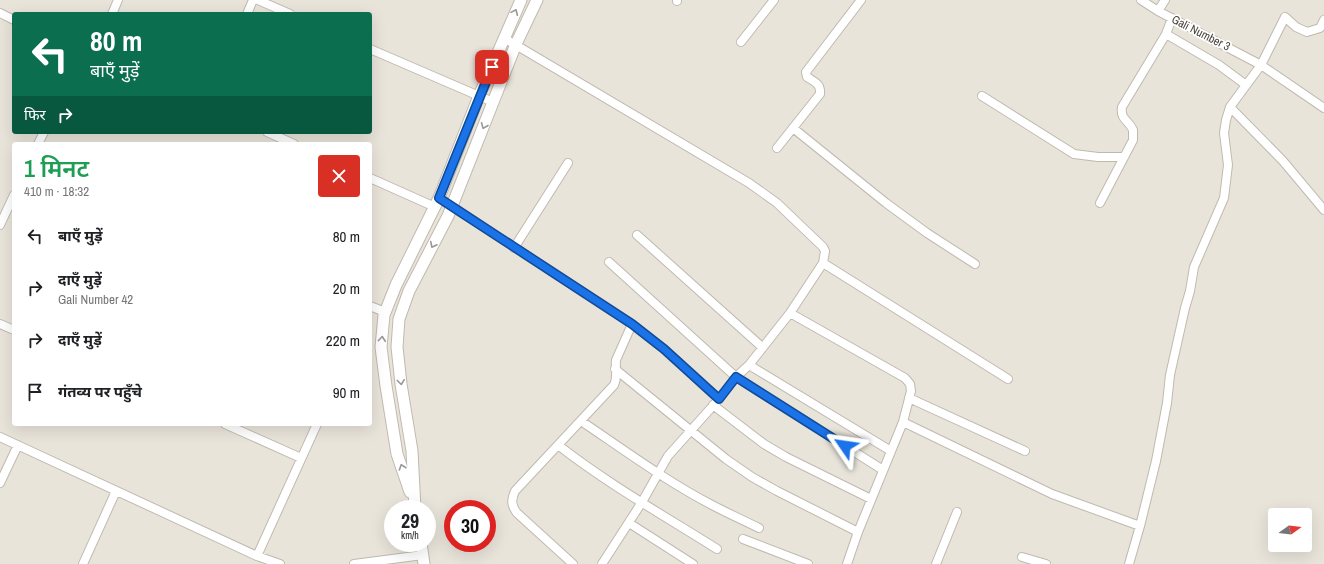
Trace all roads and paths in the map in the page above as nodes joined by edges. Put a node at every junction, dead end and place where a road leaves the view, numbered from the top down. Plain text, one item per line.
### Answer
1 (118, 0) edge
2 (253, 0) edge
3 (258, 0) edge
4 (521, 0) edge
5 (537, 0) edge
6 (774, 0) edge
7 (861, 0) edge
8 (1141, 0) edge
9 (1165, 0) edge
10 (1158, 11) junction
11 (113, 12) edge
12 (247, 12) edge
13 (285, 12) edge
14 (0, 13) edge
15 (1172, 18) junction
16 (12, 19) edge
17 (1324, 20) edge
18 (1166, 34) junction
19 (504, 38) junction
20 (740, 42) dead end
21 (516, 44) junction
22 (372, 50) edge
23 (1261, 65) junction
24 (1246, 85) junction
25 (479, 96) junction
26 (982, 96) dead end
27 (493, 102) junction
28 (1230, 107) junction
29 (1324, 108) edge
30 (793, 128) junction
31 (271, 134) edge
32 (289, 142) edge
33 (777, 148) dead end
34 (1124, 157) junction
35 (568, 163) dead end
36 (372, 179) edge
37 (12, 199) edge
38 (437, 202) junction
39 (1100, 203) dead end
40 (452, 206) junction
41 (1324, 210) edge
42 (0, 225) edge
43 (638, 235) dead end
44 (514, 248) junction
45 (609, 262) dead end
46 (823, 263) junction
47 (974, 264) dead end
48 (372, 308) edge
49 (385, 312) junction
50 (790, 313) junction
51 (0, 324) edge
52 (632, 324) junction
53 (12, 329) edge
54 (762, 347) junction
55 (749, 365) junction
56 (615, 368) junction
57 (736, 377) junction
58 (1008, 379) dead end
59 (909, 398) junction
60 (716, 402) junction
61 (581, 421) junction
62 (903, 422) junction
63 (229, 426) edge
64 (316, 426) edge
65 (691, 430) junction
66 (0, 437) edge
67 (18, 445) junction
68 (558, 445) junction
69 (891, 451) junction
70 (1025, 451) dead end
71 (301, 458) junction
72 (883, 470) junction
73 (658, 473) junction
74 (0, 483) edge
75 (116, 490) junction
76 (871, 499) junction
77 (413, 500) edge
78 (415, 500) edge
79 (642, 502) junction
80 (956, 512) dead end
81 (629, 522) junction
82 (1140, 526) junction
83 (759, 528) dead end
84 (858, 532) junction
85 (743, 539) dead end
86 (717, 549) dead end
87 (257, 556) junction
88 (1022, 557) dead end
89 (423, 559) edge
90 (83, 564) edge
91 (280, 564) edge
92 (354, 564) edge
93 (573, 564) edge
94 (602, 564) edge
95 (693, 564) edge
96 (808, 564) edge
97 (847, 564) edge
98 (936, 564) edge
99 (1046, 564) edge
100 (1129, 564) edge

1 - 11 street
2 - 12 street
3 - 13 street
19 -> 4 street
5 - 21 street
6 - 20 street
7 - 30 street
8 - 10 street, Gali Number 3
9 - 10 street
10 - 15 street, Gali Number 3
14 - 16 street
15 - 18 street
15 - 23 street, Gali Number 3
17 - 23 street
18 - 24 street
18 - 34 street
19 - 21 street
19 - 25 street
21 - 27 street
21 - 46 street
22 - 25 street
23 - 24 street
23 - 29 street, Gali Number 3
24 - 28 street
25 - 27 street
25 - 38 street
26 - 34 street
27 -> 40 street
28 - 41 street
28 - 82 street
30 - 33 street
30 - 47 street
31 - 32 street
34 - 39 street
35 - 44 street
36 - 38 street
37 - 42 street
38 - 40 street
38 - 49 street
40 - 44 street
40 -> 78 street
43 - 54 street
44 - 52 street
45 - 57 street
46 - 50 street
46 - 58 street
48 - 49 street
77 -> 49 street
50 - 54 street
50 - 59 street
51 - 53 street
52 - 56 street
52 - 60 street
54 - 55 street
55 - 57 street
55 - 69 street
56 - 61 street
56 - 65 street
57 - 60 street
57 - 72 street
59 - 62 street
59 - 70 street
60 - 65 street
60 - 76 street
61 - 68 street
61 - 73 street
62 - 69 street
62 - 82 street
63 - 71 street
64 - 71 street
65 - 73 street
65 - 84 street
66 - 67 street
67 - 74 street
67 - 75 street
68 - 79 street
68 - 93 street
69 - 72 street
71 - 87 street
72 - 76 street
73 - 79 street
73 - 83 street
75 - 87 street
75 - 90 street
76 - 84 street
79 - 81 street
79 - 86 street
80 - 98 street
81 - 94 street
81 - 95 street
82 - 100 street
84 - 97 street
85 - 96 street
87 - 91 street
88 - 99 street
89 - 92 street

